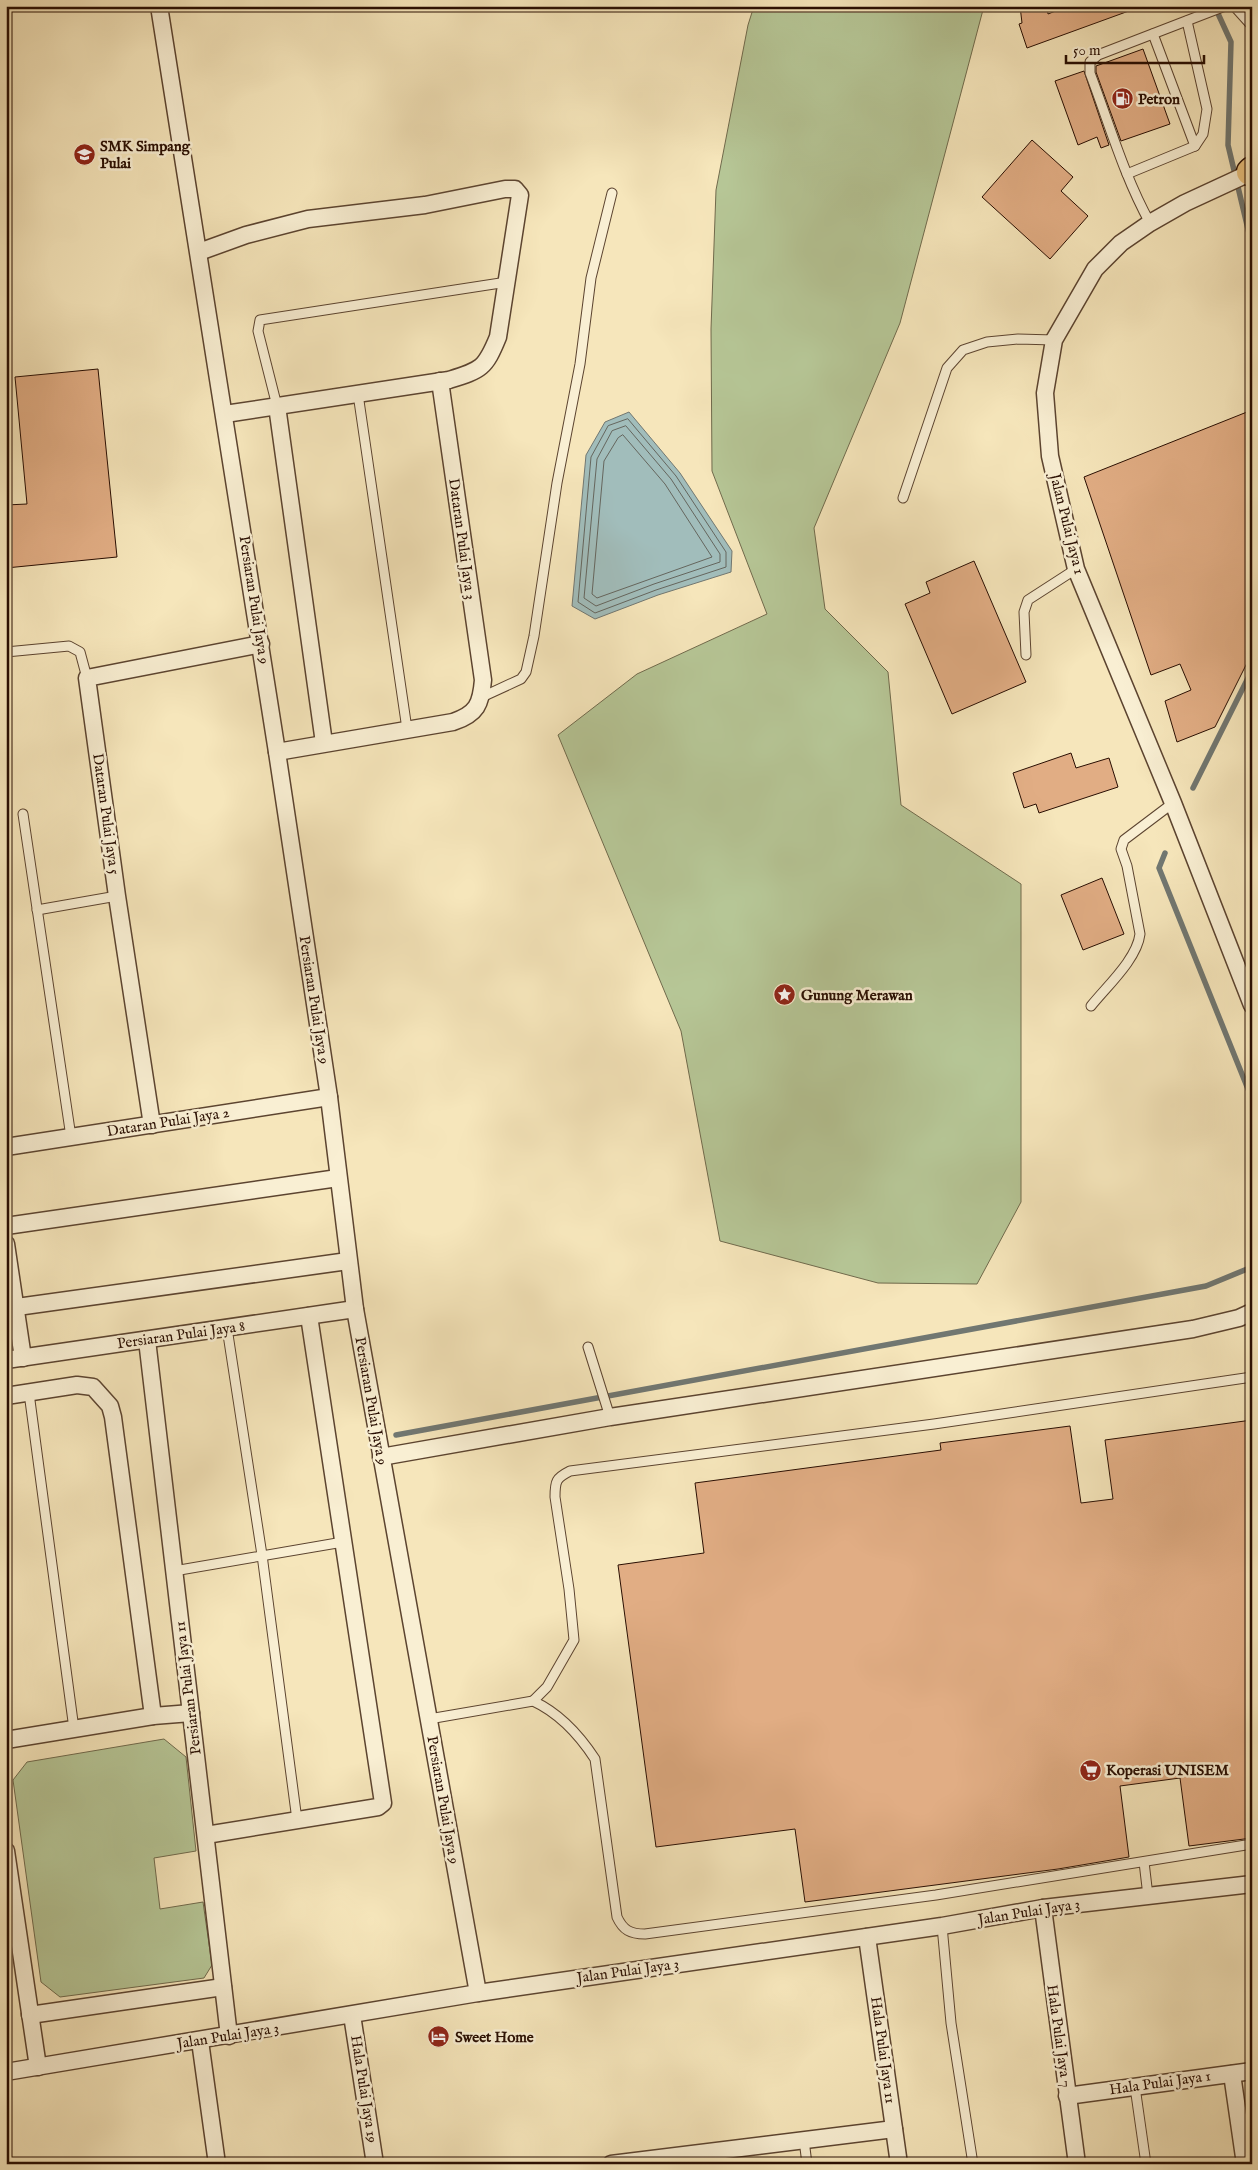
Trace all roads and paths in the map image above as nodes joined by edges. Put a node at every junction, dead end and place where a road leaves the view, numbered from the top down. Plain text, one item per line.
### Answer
1 (159, 6) edge
2 (1224, 6) edge
3 (1234, 6) edge
4 (1191, 19) junction
5 (1252, 26) edge
6 (1153, 34) junction
7 (1195, 146) junction
8 (1250, 172) edge
9 (1127, 174) junction
10 (612, 194) dead end
11 (1150, 223) junction
12 (199, 252) junction
13 (507, 282) junction
14 (1054, 340) junction
15 (440, 381) junction
16 (358, 394) junction
17 (277, 406) junction
18 (225, 414) junction
19 (903, 498) dead end
20 (1076, 569) junction
21 (261, 644) junction
22 (6, 652) edge
23 (1026, 655) dead end
24 (87, 678) junction
25 (482, 697) junction
26 (407, 730) junction
27 (324, 744) junction
28 (277, 752) junction
29 (1173, 803) junction
30 (23, 814) dead end
31 (117, 896) junction
32 (37, 910) junction
33 (1252, 1005) edge
34 (1092, 1006) dead end
35 (329, 1097) junction
36 (152, 1125) junction
37 (71, 1137) junction
38 (6, 1147) edge
39 (338, 1178) junction
40 (6, 1226) edge
41 (6, 1244) edge
42 (348, 1261) junction
43 (16, 1307) junction
44 (355, 1309) junction
45 (1252, 1312) edge
46 (309, 1316) junction
47 (227, 1328) junction
48 (147, 1340) junction
49 (588, 1347) dead end
50 (23, 1358) junction
51 (6, 1360) edge
52 (1252, 1377) edge
53 (29, 1393) junction
54 (6, 1396) edge
55 (610, 1417) junction
56 (381, 1456) junction
57 (343, 1542) junction
58 (262, 1556) junction
59 (174, 1571) junction
60 (533, 1701) junction
61 (191, 1713) junction
62 (153, 1716) junction
63 (429, 1719) junction
64 (74, 1729) junction
65 (6, 1740) edge
66 (297, 1820) junction
67 (206, 1835) junction
68 (1252, 1844) edge
69 (6, 1851) edge
70 (1144, 1862) junction
71 (1252, 1884) edge
72 (1148, 1896) junction
73 (1042, 1908) junction
74 (942, 1926) junction
75 (868, 1937) junction
76 (224, 1987) junction
77 (478, 1993) junction
78 (30, 2015) junction
79 (352, 2015) junction
80 (230, 2036) junction
81 (200, 2041) junction
82 (38, 2067) junction
83 (1252, 2071) edge
84 (6, 2072) edge
85 (1232, 2074) junction
86 (1135, 2087) junction
87 (1067, 2096) junction
88 (894, 2130) junction
89 (804, 2140) junction
90 (716, 2157) edge
91 (635, 2162) edge
92 (217, 2164) edge
93 (376, 2164) edge
94 (611, 2164) edge
95 (807, 2164) edge
96 (899, 2164) edge
97 (973, 2164) edge
98 (1077, 2164) edge
99 (1146, 2164) edge
100 (1246, 2164) edge

1 - 12 street, Persiaran Pulai Jaya 9
2 - 4 lane
3 - 5 lane
4 - 6 lane
4 - 7 lane
6 - 7 lane
6 - 9 lane
7 - 9 lane
8 - 11 street, Jalan Pulai Jaya 1
9 - 11 lane
10 - 25 lane
11 - 14 street, Jalan Pulai Jaya 1
12 - 13 street
12 - 18 street, Persiaran Pulai Jaya 9
13 - 15 street
13 - 17 lane
14 - 19 lane
14 - 20 street, Jalan Pulai Jaya 1
15 - 16 street
15 - 25 street, Dataran Pulai Jaya 3
16 - 17 street
16 - 26 lane
17 - 18 street
17 - 27 street
18 - 21 street, Persiaran Pulai Jaya 9
20 - 23 lane
20 - 29 street, Jalan Pulai Jaya 1
21 - 24 street
21 - 28 street, Persiaran Pulai Jaya 9
22 - 24 lane
24 - 31 street, Dataran Pulai Jaya 5
25 - 26 street
26 - 27 street
27 - 28 street
28 - 35 street, Persiaran Pulai Jaya 9
29 - 33 street, Jalan Pulai Jaya 1
29 - 34 lane
30 - 32 lane
31 - 32 lane
31 - 36 street, Dataran Pulai Jaya 5
32 - 37 lane
35 - 36 street, Dataran Pulai Jaya 2
35 - 39 street, Persiaran Pulai Jaya 9
36 - 37 street, Dataran Pulai Jaya 2
37 - 38 street, Dataran Pulai Jaya 2
39 - 40 street
39 - 42 street, Persiaran Pulai Jaya 9
41 - 43 street
42 - 43 street
42 - 44 street, Persiaran Pulai Jaya 9
43 - 50 street
44 - 46 street, Persiaran Pulai Jaya 8
44 - 56 street, Persiaran Pulai Jaya 9
45 - 55 street
46 - 47 street, Persiaran Pulai Jaya 8
46 - 57 street
47 - 48 street, Persiaran Pulai Jaya 8
47 - 58 lane
48 - 50 street, Persiaran Pulai Jaya 8
48 - 59 street, Persiaran Pulai Jaya 11
49 - 55 lane
50 - 51 street, Persiaran Pulai Jaya 8
52 - 60 lane
53 - 54 street
53 - 62 street
53 - 64 lane
55 - 56 street
56 - 63 street, Persiaran Pulai Jaya 9
57 - 58 lane
57 - 66 street
58 - 59 lane
58 - 66 lane
59 - 61 street, Persiaran Pulai Jaya 11
60 - 63 lane
60 - 70 lane
61 - 62 street
61 - 67 street, Persiaran Pulai Jaya 11
62 - 64 street
63 - 77 street, Persiaran Pulai Jaya 9
64 - 65 street
66 - 67 street
67 - 76 street, Persiaran Pulai Jaya 11
68 - 70 lane
69 - 78 street
70 - 72 lane
71 - 72 street, Jalan Pulai Jaya 3
72 - 73 street, Jalan Pulai Jaya 3
73 - 74 street, Jalan Pulai Jaya 3
73 - 87 street, Hala Pulai Jaya 7
74 - 75 street, Jalan Pulai Jaya 3
74 - 97 lane
75 - 77 street, Jalan Pulai Jaya 3
75 - 88 street, Hala Pulai Jaya 11
76 - 78 street
76 - 80 street, Persiaran Pulai Jaya 11
77 - 79 street, Jalan Pulai Jaya 3
78 - 82 street
79 - 80 street, Jalan Pulai Jaya 3
79 - 93 street, Hala Pulai Jaya 19
80 - 81 street, Jalan Pulai Jaya 3
81 - 82 street, Jalan Pulai Jaya 3
81 - 92 street
82 - 84 street, Jalan Pulai Jaya 3
83 - 85 street, Hala Pulai Jaya 1
85 - 86 street, Hala Pulai Jaya 1
85 - 100 street
86 - 87 street, Hala Pulai Jaya 1
86 - 99 lane
87 - 98 street, Hala Pulai Jaya 7
88 - 89 street
88 - 96 street, Hala Pulai Jaya 11
89 - 90 street
89 - 95 lane
90 - 91 street
91 - 94 street

